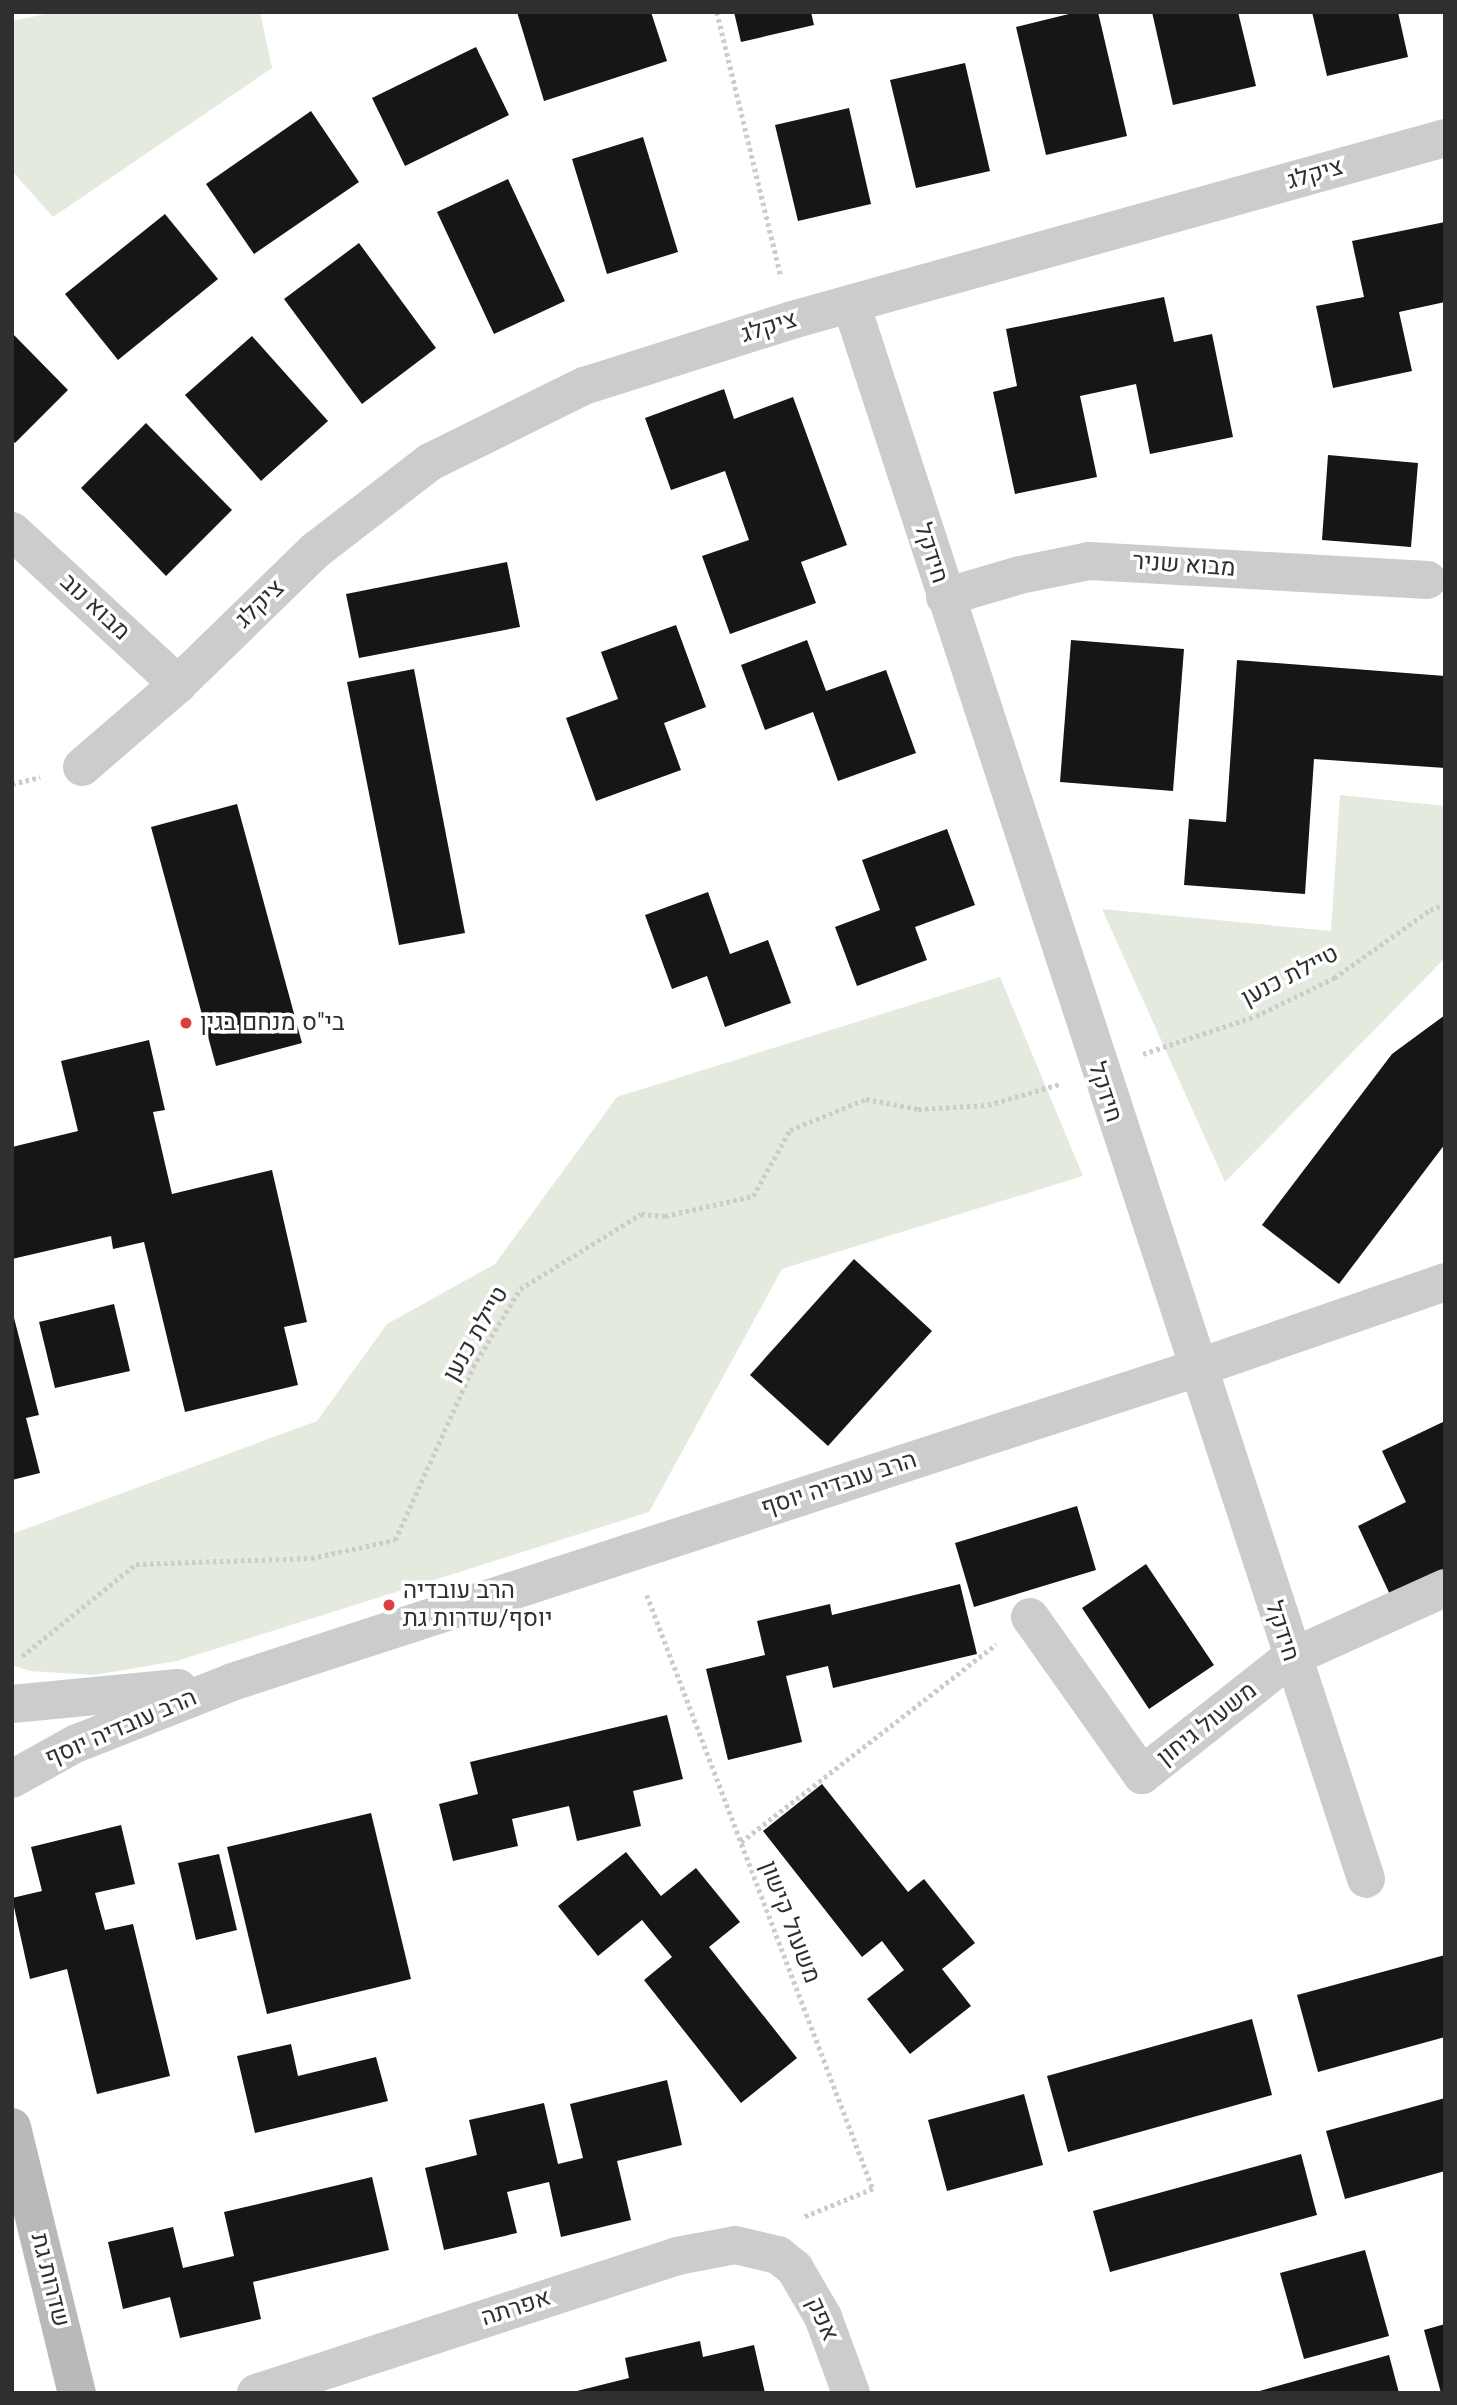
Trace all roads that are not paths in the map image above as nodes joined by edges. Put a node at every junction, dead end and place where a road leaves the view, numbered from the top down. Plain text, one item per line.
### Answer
1 (1445, 138) edge
2 (851, 304) junction
3 (12, 531) edge
4 (1427, 580) dead end
5 (945, 597) junction
6 (178, 684) junction
7 (82, 767) dead end
8 (1445, 1282) edge
9 (1198, 1368) junction
10 (1445, 1588) edge
11 (1030, 1618) road end
12 (1290, 1658) junction
13 (232, 1682) junction
14 (12, 1704) edge
15 (12, 1779) edge
16 (1366, 1879) dead end
17 (12, 2127) edge
18 (778, 2255) joint
19 (77, 2393) edge
20 (256, 2393) edge
21 (851, 2393) edge

1 - 2 street, ציקלג
2 - 5 street, חידקל
2 - 6 street, ציקלג
3 - 6 street, מבוא נוב
4 - 5 street, מבוא שניר
5 - 9 street, חידקל
6 - 7 street, ציקלג
8 - 9 street, הרב עובדיה יוסף
9 - 12 street, חידקל
9 - 13 street, הרב עובדיה יוסף
10 - 12 street, משעול גיחון
11 - 12 street, משעול גיחון
12 - 16 street, חידקל
13 - 14 street, הרב עובדיה יוסף
13 - 15 street, הרב עובדיה יוסף
17 - 19 street, שדרות גת
18 - 20 street, אפרתה
18 - 21 street, אפק

